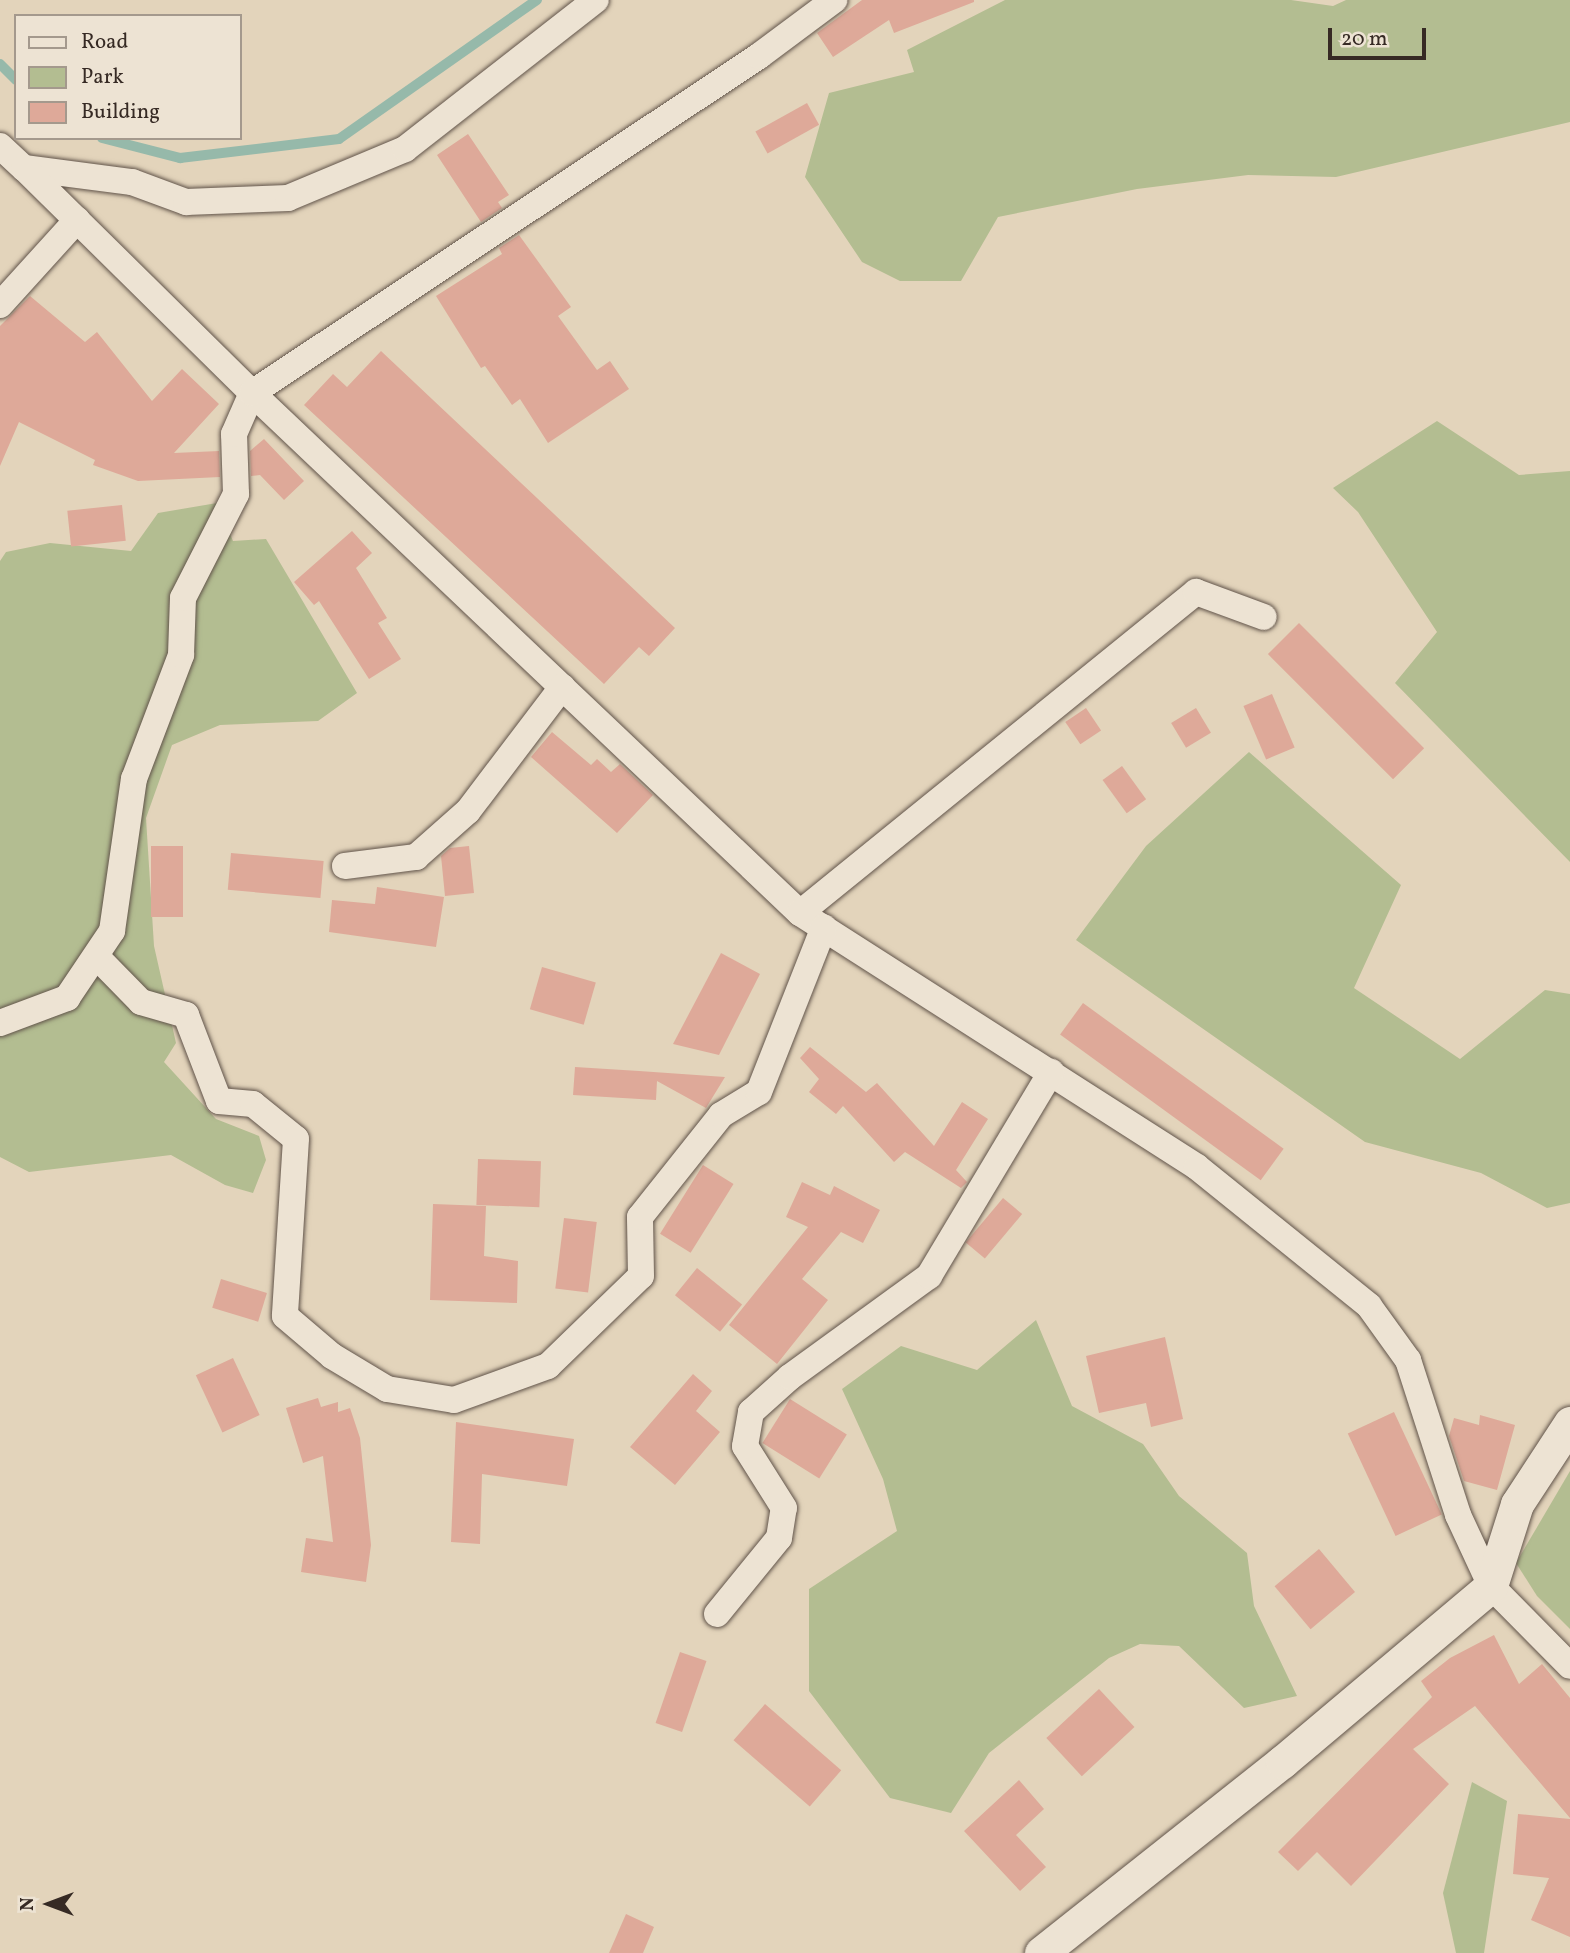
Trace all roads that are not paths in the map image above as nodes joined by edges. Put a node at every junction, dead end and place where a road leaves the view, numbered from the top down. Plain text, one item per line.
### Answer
1 (596, 0) edge
2 (834, 0) edge
3 (0, 146) edge
4 (24, 168) junction
5 (77, 220) junction
6 (0, 305) edge
7 (252, 393) junction
8 (1264, 617) dead end
9 (562, 687) junction
10 (345, 866) dead end
11 (800, 913) junction
12 (824, 928) junction
13 (96, 956) junction
14 (0, 1023) edge
15 (1051, 1072) junction
16 (1570, 1423) edge
17 (1491, 1586) junction
18 (717, 1614) dead end
19 (1570, 1666) edge
20 (1041, 1953) edge

1 - 4 street
2 - 7 street
3 - 4 street
4 - 5 street
5 - 6 street
5 - 7 street
7 - 9 street
7 - 13 street
8 - 11 street
9 - 10 street
9 - 11 street
11 - 12 street
12 - 13 street
12 - 15 street
13 - 14 street
15 - 17 street
15 - 18 street
16 - 17 street
17 - 19 street
17 - 20 street

